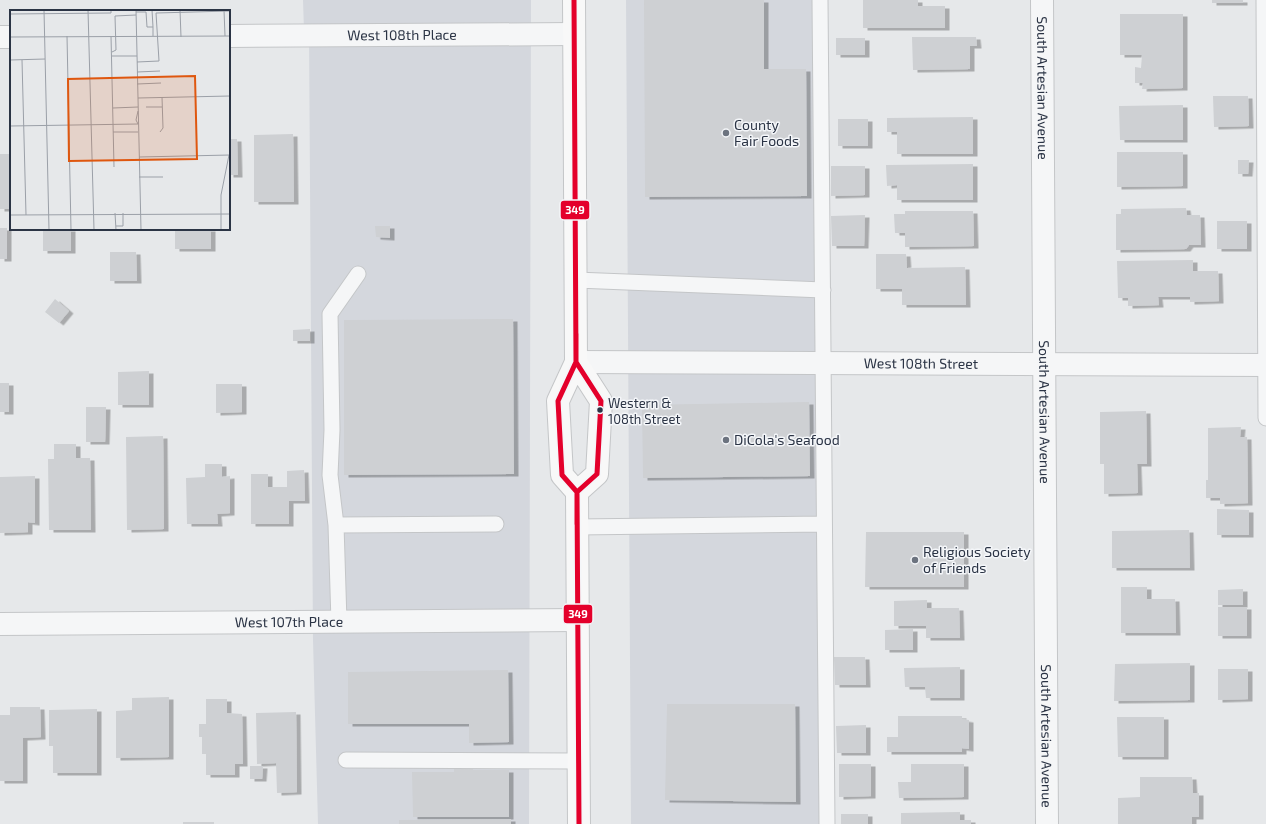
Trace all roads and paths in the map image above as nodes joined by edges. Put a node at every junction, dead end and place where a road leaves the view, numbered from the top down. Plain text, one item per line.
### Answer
1 (574, 0) edge
2 (820, 0) edge
3 (1042, 0) edge
4 (1264, 0) edge
5 (574, 34) junction
6 (230, 36) edge
7 (358, 274) dead end
8 (576, 280) junction
9 (823, 290) junction
10 (576, 362) junction
11 (823, 362) junction
12 (1044, 364) junction
13 (1266, 365) edge
14 (1266, 418) edge
15 (577, 492) junction
16 (496, 524) dead end
17 (824, 524) junction
18 (336, 525) junction
19 (577, 527) junction
20 (578, 620) junction
21 (339, 622) junction
22 (0, 624) edge
23 (346, 760) dead end
24 (579, 761) junction
25 (579, 824) edge
26 (827, 824) edge
27 (1047, 824) edge

1 - 5 main road
2 - 9 lane
3 - 12 street, South Artesian Avenue
4 - 13 lane
5 - 6 street, West 108th Place
5 - 8 main road
7 - 18 lane
8 - 9 lane
8 - 10 main road
9 - 11 lane
10 - 11 street, West 108th Street
10 - 15 main road
10 - 15 main road
11 - 12 street, West 108th Street
11 - 17 lane
12 - 13 street, West 108th Street
12 - 27 street, South Artesian Avenue
13 - 14 lane
15 - 19 main road
16 - 18 lane
17 - 19 lane
17 - 26 lane
18 - 21 lane
19 - 20 main road
20 - 21 street, West 107th Place
20 - 24 main road
21 - 22 street, West 107th Place
23 - 24 lane
24 - 25 main road

